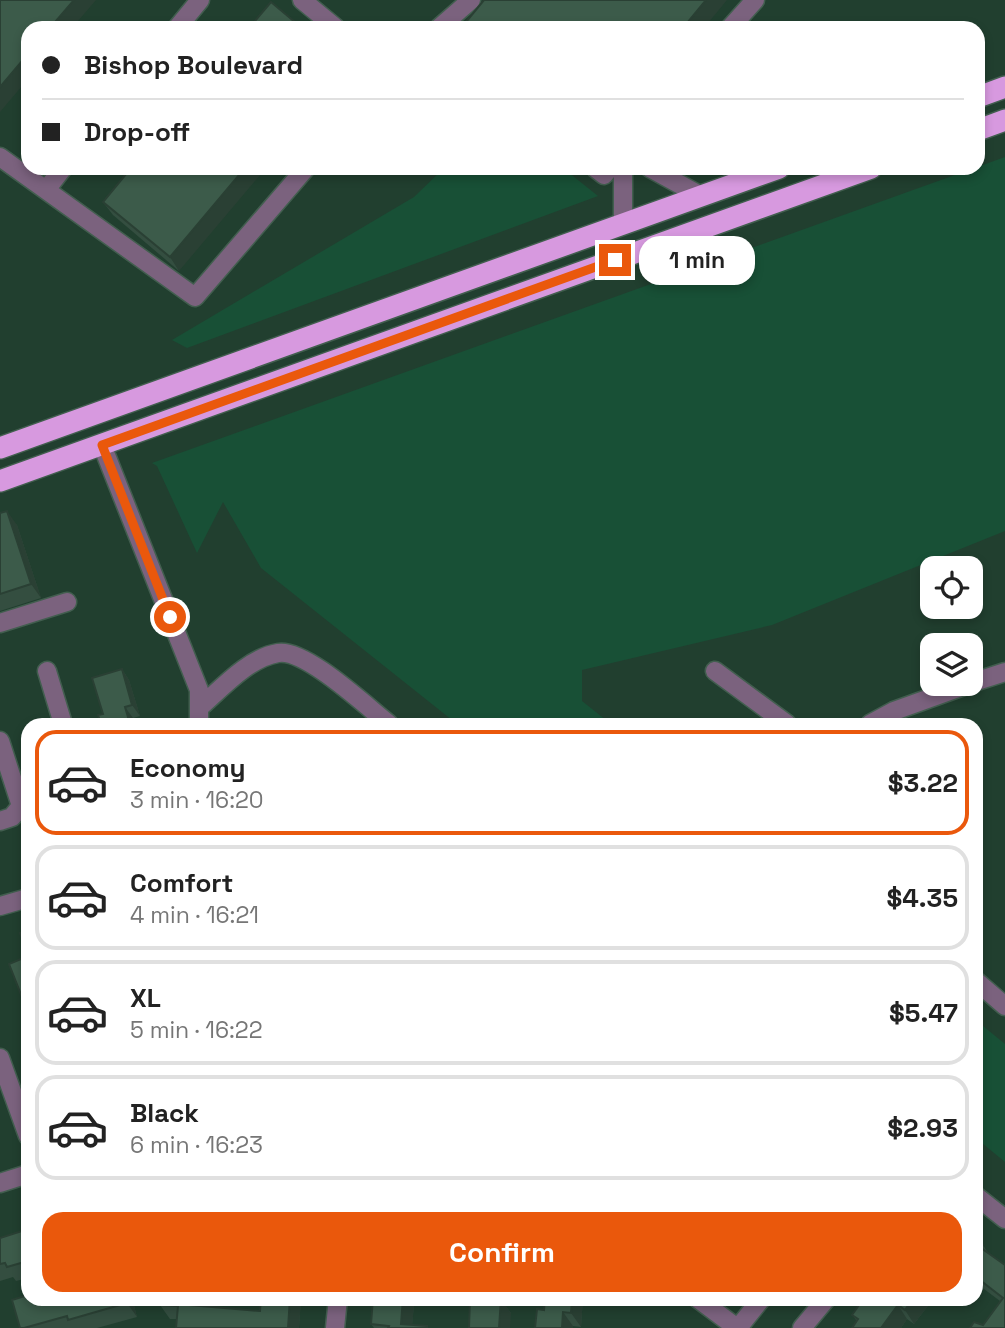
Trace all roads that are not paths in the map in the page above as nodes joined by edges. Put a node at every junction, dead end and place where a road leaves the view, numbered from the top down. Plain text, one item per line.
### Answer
1 (200, 0) edge
2 (302, 0) edge
3 (471, 0) edge
4 (755, 0) edge
5 (183, 21) edge
6 (328, 21) edge
7 (447, 21) edge
8 (736, 21) edge
9 (1005, 87) edge
10 (985, 94) edge
11 (1005, 120) edge
12 (985, 127) edge
13 (0, 157) edge
14 (21, 172) edge
15 (25, 175) edge
16 (58, 175) edge
17 (300, 175) edge
18 (623, 175) edge
19 (663, 175) edge
20 (760, 175) edge
21 (852, 175) edge
22 (46, 190) junction
23 (701, 196) junction
24 (623, 224) junction
25 (102, 445) junction
26 (0, 447) edge
27 (0, 481) edge
28 (67, 602) dead end
29 (0, 623) edge
30 (47, 671) dead end
31 (715, 671) dead end
32 (1005, 672) edge
33 (983, 680) edge
34 (936, 696) edge
35 (199, 716) edge
36 (61, 718) edge
37 (381, 718) edge
38 (779, 718) edge
39 (881, 718) edge
40 (0, 741) edge
41 (0, 821) edge
42 (21, 900) edge
43 (0, 906) edge
44 (983, 987) edge
45 (1005, 1006) edge
46 (0, 1058) edge
47 (21, 1116) edge
48 (21, 1176) edge
49 (0, 1183) edge
50 (983, 1202) edge
51 (1005, 1219) edge
52 (337, 1306) edge
53 (708, 1306) edge
54 (756, 1306) edge
55 (820, 1306) edge
56 (335, 1328) edge
57 (738, 1328) edge
58 (802, 1328) edge

1 - 5 street
2 - 6 street
3 - 7 street
4 - 8 street
9 - 10 highway
11 - 12 highway
13 - 14 street
15 - 22 street
16 - 22 street
17 - 22 street
18 - 24 street
19 - 23 street
20 - 23 highway
21 - 25 highway
23 - 24 highway
24 - 26 highway
25 - 27 highway
25 - 35 street
28 - 29 street
30 - 36 street
31 - 38 street
32 - 33 street
34 - 39 street
35 - 37 street
40 - 41 street
42 - 43 street
44 - 45 street
46 - 47 street
48 - 49 street
50 - 51 street
52 - 56 street
53 - 57 street
54 - 57 street
55 - 58 street

